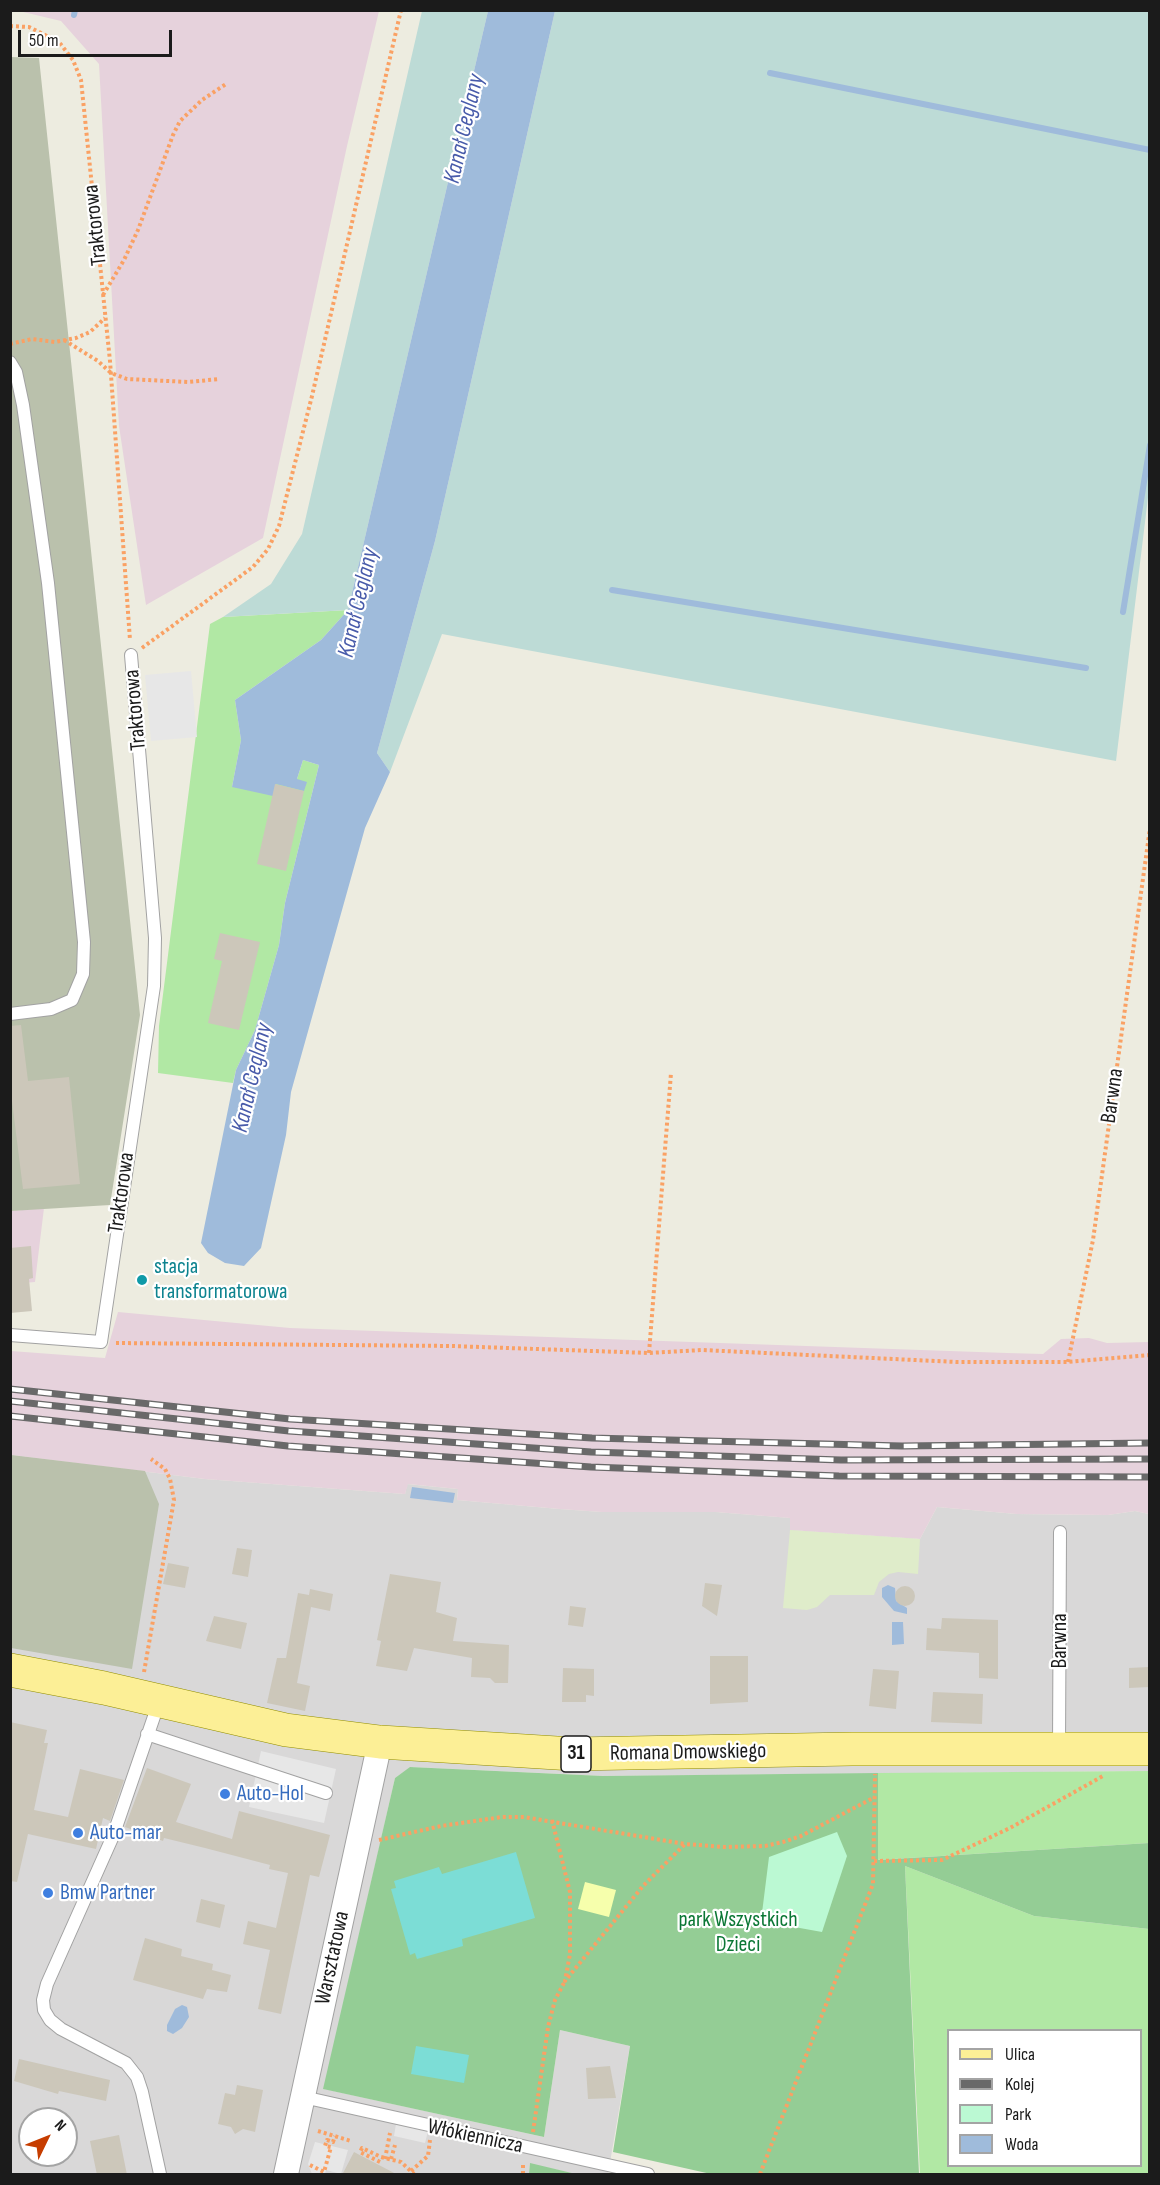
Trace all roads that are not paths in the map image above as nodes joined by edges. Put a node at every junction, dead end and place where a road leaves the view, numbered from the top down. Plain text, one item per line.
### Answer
1 (10, 362) edge
2 (131, 655) road end
3 (10, 1014) edge
4 (10, 1335) edge
5 (1060, 1532) dead end
6 (10, 1671) edge
7 (150, 1698) junction
8 (147, 1734) junction
9 (380, 1742) junction
10 (1059, 1749) junction
11 (1149, 1749) edge
12 (326, 1793) dead end
13 (303, 2097) junction
14 (160, 2175) edge
15 (286, 2175) edge
16 (648, 2175) edge

1 - 3 lane
2 - 4 lane, Traktorowa
5 - 10 lane, Barwna
6 - 7 main road, Romana Dmowskiego / 31
7 - 8 lane
7 - 9 main road, Romana Dmowskiego / 31
8 - 12 lane
8 - 14 lane
9 - 10 main road, Romana Dmowskiego / 31
9 - 13 street, Warsztatowa
10 - 11 main road, Romana Dmowskiego / 31
13 - 15 street, Warsztatowa
13 - 16 lane, Włókiennicza

